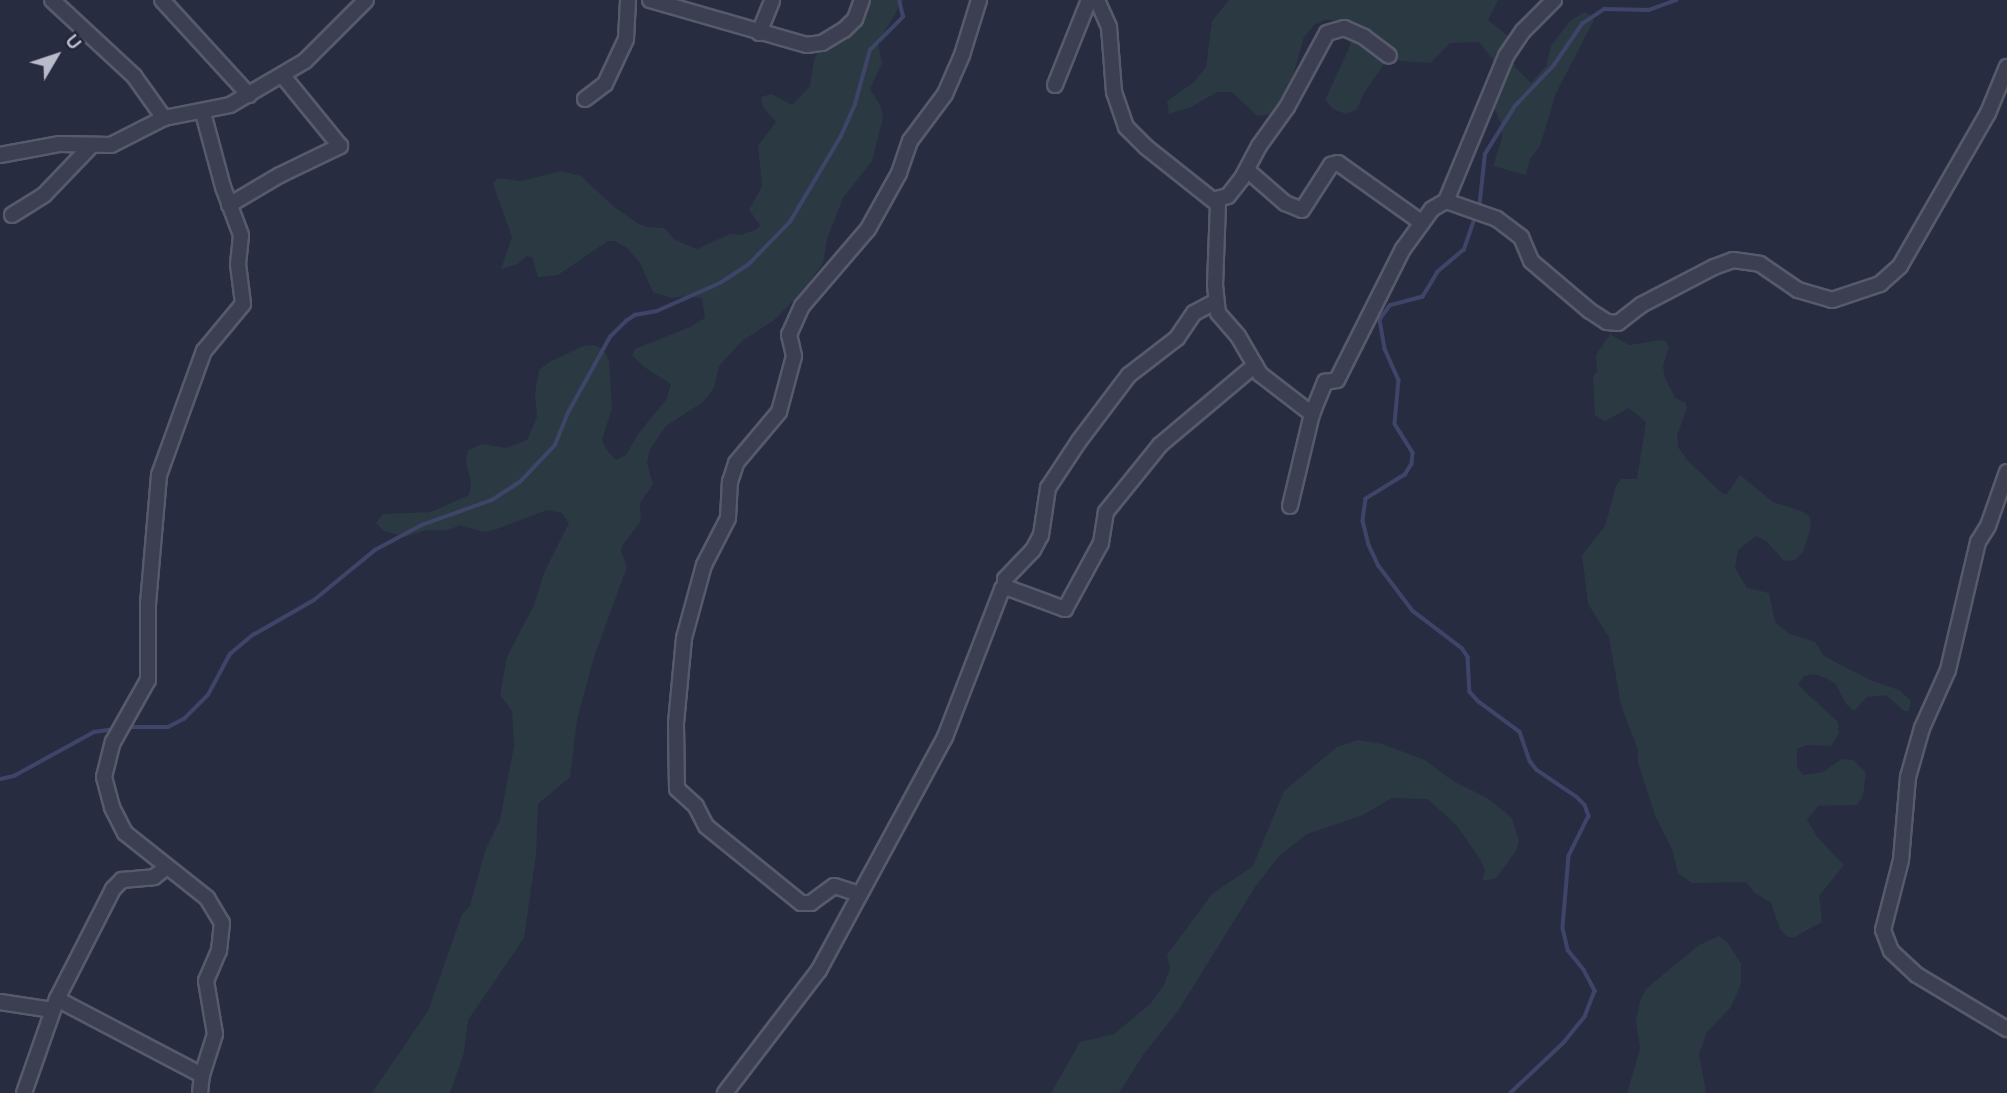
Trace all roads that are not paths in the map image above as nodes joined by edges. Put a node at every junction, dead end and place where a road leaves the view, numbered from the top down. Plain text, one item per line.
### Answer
1 (52, 0) edge
2 (162, 0) edge
3 (366, 0) edge
4 (628, 0) edge
5 (650, 0) edge
6 (772, 0) edge
7 (862, 0) edge
8 (979, 0) edge
9 (1089, 0) edge
10 (1097, 0) edge
11 (1554, 0) edge
12 (759, 33) junction
13 (1389, 56) dead end
14 (2007, 67) edge
15 (283, 76) junction
16 (1055, 85) dead end
17 (249, 95) junction
18 (585, 99) dead end
19 (203, 113) junction
20 (164, 118) junction
21 (92, 145) junction
22 (0, 155) edge
23 (1247, 170) junction
24 (1216, 199) junction
25 (1446, 201) junction
26 (229, 205) junction
27 (12, 215) dead end
28 (1422, 223) junction
29 (1215, 302) junction
30 (1255, 365) junction
31 (1312, 414) junction
32 (2007, 472) edge
33 (1290, 506) dead end
34 (1005, 588) junction
35 (167, 867) junction
36 (859, 894) junction
37 (0, 1002) edge
38 (55, 1005) junction
39 (2007, 1029) edge
40 (202, 1075) junction
41 (24, 1093) edge
42 (200, 1093) edge
43 (725, 1093) edge

1 - 20 street
2 - 17 street
3 - 15 street
4 - 18 street
5 - 12 street
6 - 12 street
7 - 12 street
8 - 36 street
9 - 16 street
10 - 24 street
11 - 25 street
13 - 23 street
14 - 25 street
15 - 17 street
15 - 26 street
17 - 19 street
19 - 20 street
19 - 26 street
20 - 21 street
21 - 22 street
21 - 27 street
23 - 24 street
23 - 28 street
24 - 29 street
25 - 28 street
26 - 35 street
28 - 31 street
29 - 30 street
29 - 34 street
30 - 31 street
30 - 34 street
31 - 33 street
32 - 39 street
34 - 36 street
35 - 38 street
35 - 40 street
36 - 43 street
37 - 38 street
38 - 40 street
38 - 41 street
40 - 42 street

